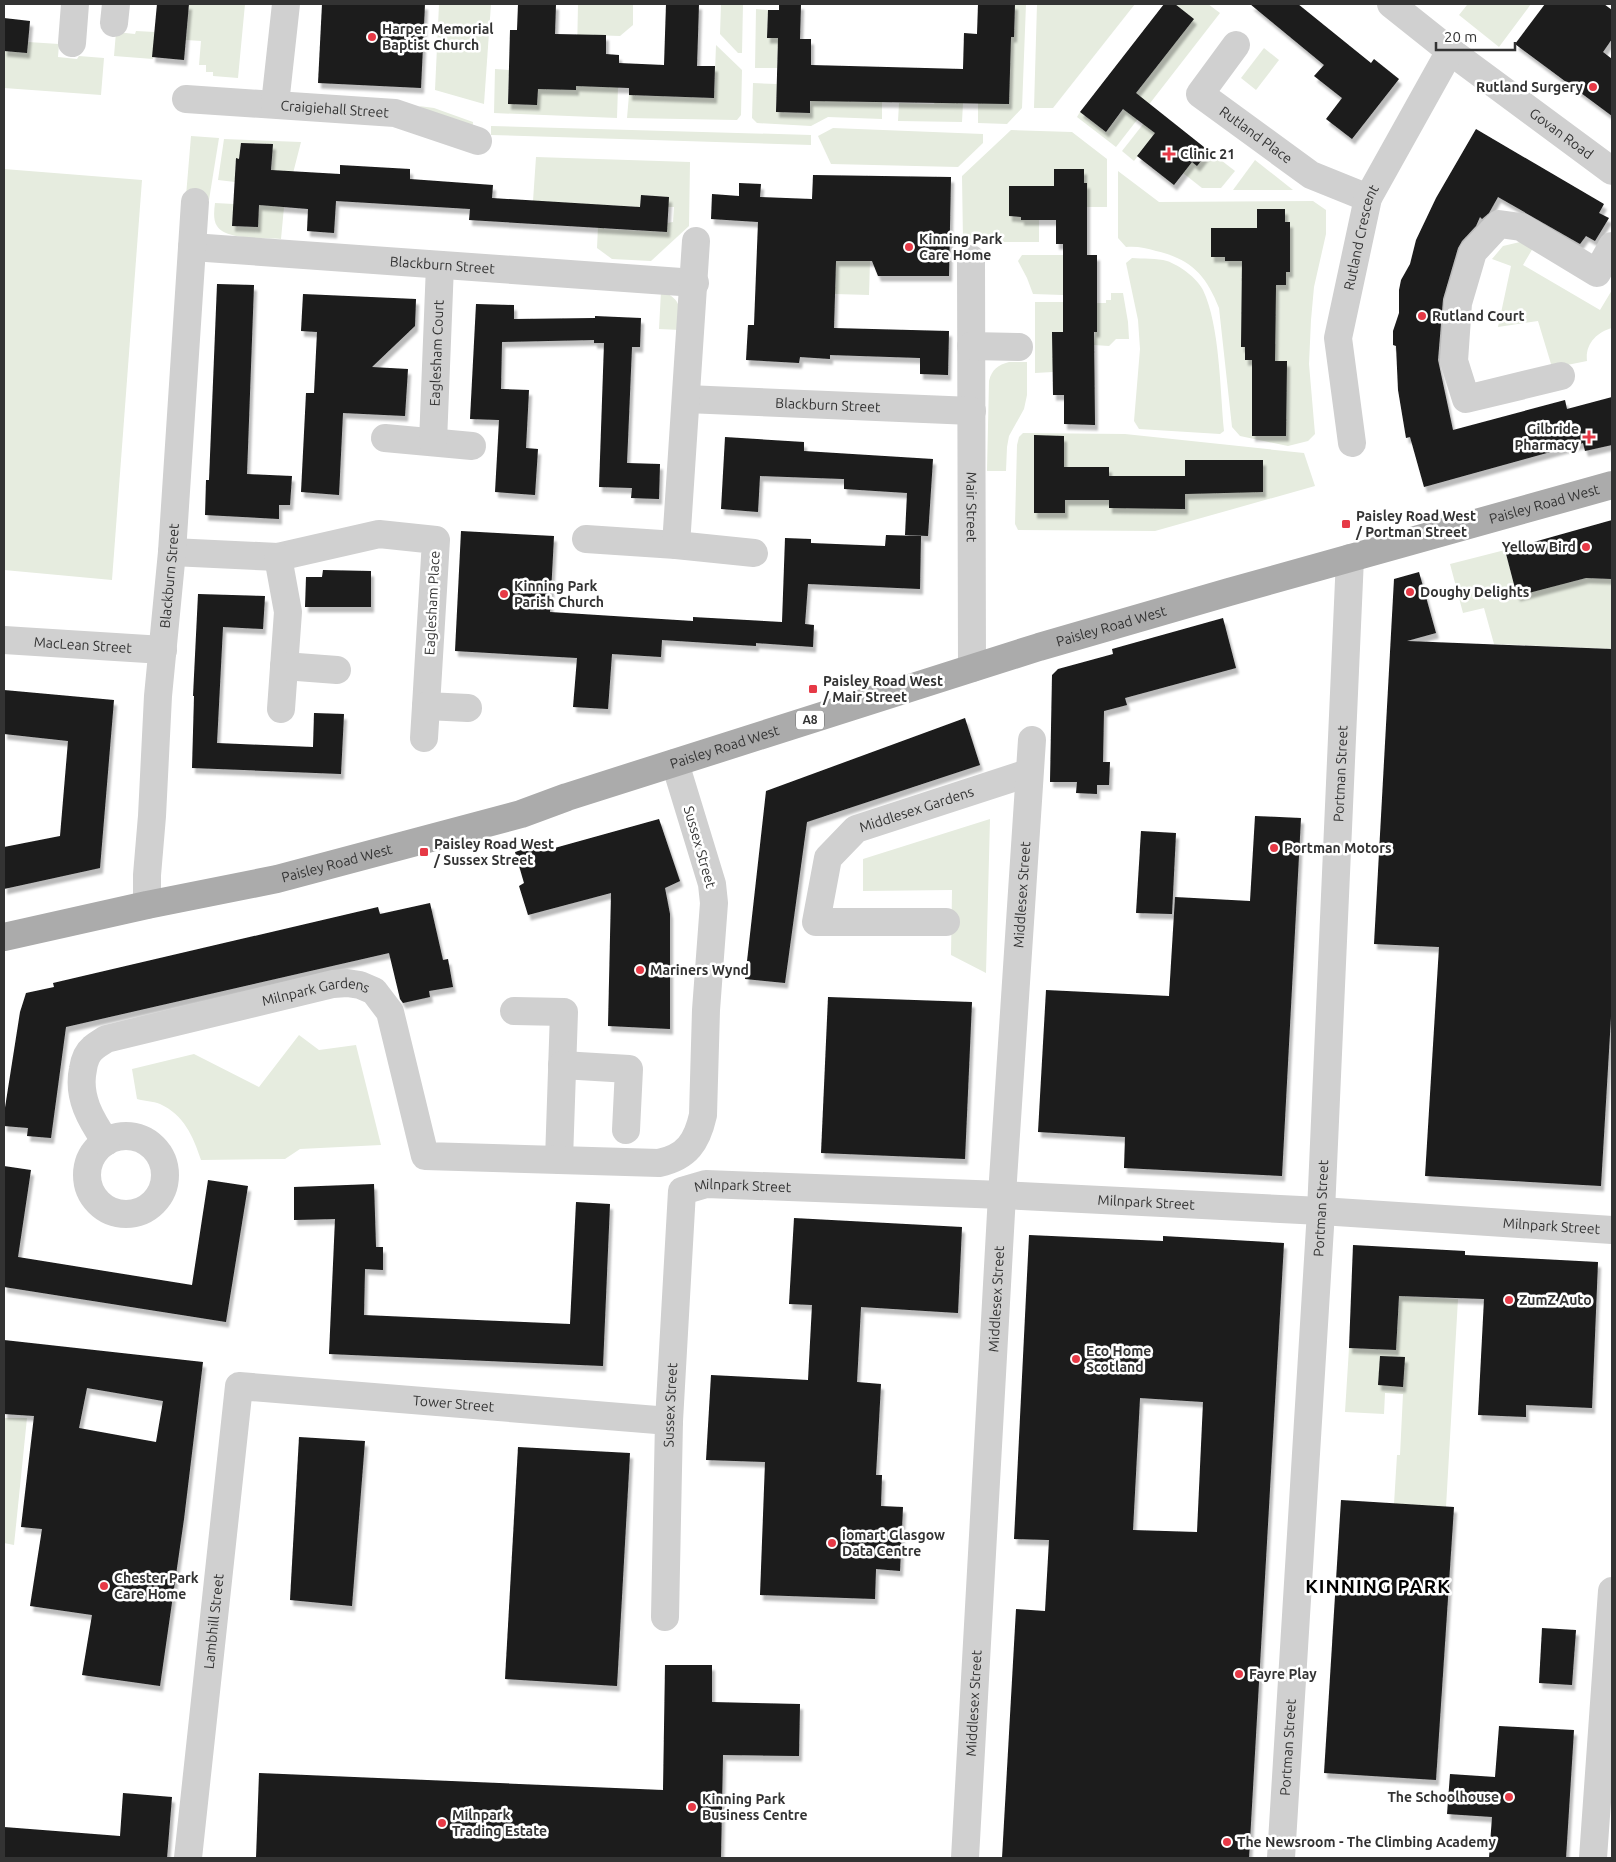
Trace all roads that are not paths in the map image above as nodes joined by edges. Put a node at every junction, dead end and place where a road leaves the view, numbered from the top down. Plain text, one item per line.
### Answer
1 (75, 4) edge
2 (286, 4) edge
3 (1391, 4) edge
4 (72, 43) dead end
5 (1236, 45) dead end
6 (1450, 51) junction
7 (186, 99) dead end
8 (276, 104) junction
9 (478, 141) dead end
10 (1612, 171) edge
11 (1368, 198) junction
12 (195, 202) dead end
13 (696, 241) dead end
14 (1612, 246) edge
15 (192, 247) junction
16 (971, 259) dead end
17 (440, 265) junction
18 (695, 283) junction
19 (971, 346) junction
20 (1019, 347) dead end
21 (1561, 376) dead end
22 (686, 399) junction
23 (972, 411) junction
24 (385, 438) dead end
25 (433, 442) junction
26 (1352, 443) dead end
27 (472, 446) dead end
28 (1612, 485) edge
29 (586, 539) dead end
30 (676, 545) junction
31 (172, 552) junction
32 (754, 552) dead end
33 (278, 557) junction
34 (1350, 558) junction
35 (4, 640) edge
36 (163, 650) junction
37 (284, 666) junction
38 (972, 668) junction
39 (338, 670) dead end
40 (426, 706) junction
41 (468, 708) dead end
42 (281, 709) dead end
43 (424, 738) dead end
44 (1032, 740) dead end
45 (675, 763) junction
46 (1028, 773) junction
47 (147, 905) junction
48 (946, 922) dead end
49 (4, 936) edge
50 (514, 1011) dead end
51 (562, 1065) junction
52 (626, 1130) dead end
53 (106, 1142) dead end
54 (559, 1160) junction
55 (673, 1160) joint
56 (682, 1192) joint
57 (1002, 1194) junction
58 (1321, 1211) junction
59 (1612, 1230) edge
60 (239, 1386) joint
61 (669, 1421) junction
62 (1612, 1591) edge
63 (664, 1617) dead end
64 (188, 1858) edge
65 (965, 1858) edge
66 (1281, 1858) edge
67 (1593, 1858) edge

1 - 4 street
2 - 8 street
3 - 6 street, Govan Road
5 - 11 street, Rutland Place
6 - 10 street, Govan Road
6 - 11 street, Rutland Crescent
7 - 8 street, Craigiehall Street
8 - 9 street, Craigiehall Street
11 - 26 street, Rutland Crescent
12 - 15 street, Blackburn Street
13 - 18 street
14 - 21 street
15 - 17 street, Blackburn Street
15 - 31 street, Blackburn Street
16 - 19 street, Mair Street
17 - 18 street, Blackburn Street
17 - 25 street, Eaglesham Court
18 - 22 street
19 - 20 street
19 - 23 street, Mair Street
22 - 23 street, Blackburn Street
22 - 30 street
23 - 38 street, Mair Street
24 - 25 street
25 - 27 street
28 - 34 main road, Paisley Road West / A8
29 - 30 street
30 - 32 street
31 - 33 street, Eaglesham Place
31 - 36 street, Blackburn Street
33 - 37 street
33 - 40 street, Eaglesham Place
34 - 38 main road, Paisley Road West / A8
34 - 58 street, Portman Street
35 - 36 street, MacLean Street
36 - 47 street, Blackburn Street
37 - 39 street
37 - 42 street
38 - 45 main road, Paisley Road West / A8
40 - 41 street
40 - 43 street, Eaglesham Place
44 - 46 street, Middlesex Street
45 - 47 main road, Paisley Road West / A8
45 - 55 street, Sussex Street
46 - 48 street, Middlesex Gardens
46 - 57 street, Middlesex Street
47 - 49 main road, Paisley Road West / A8
50 - 51 street
51 - 52 street
51 - 54 street
53 - 54 street, Milnpark Gardens
54 - 55 street, Milnpark Gardens
56 - 57 street, Milnpark Street
56 - 61 street, Sussex Street
57 - 58 street, Milnpark Street
57 - 65 street, Middlesex Street
58 - 59 street, Milnpark Street
58 - 66 street, Portman Street
60 - 61 street, Tower Street
60 - 64 street, Lambhill Street
61 - 63 street, Sussex Street
62 - 67 street

